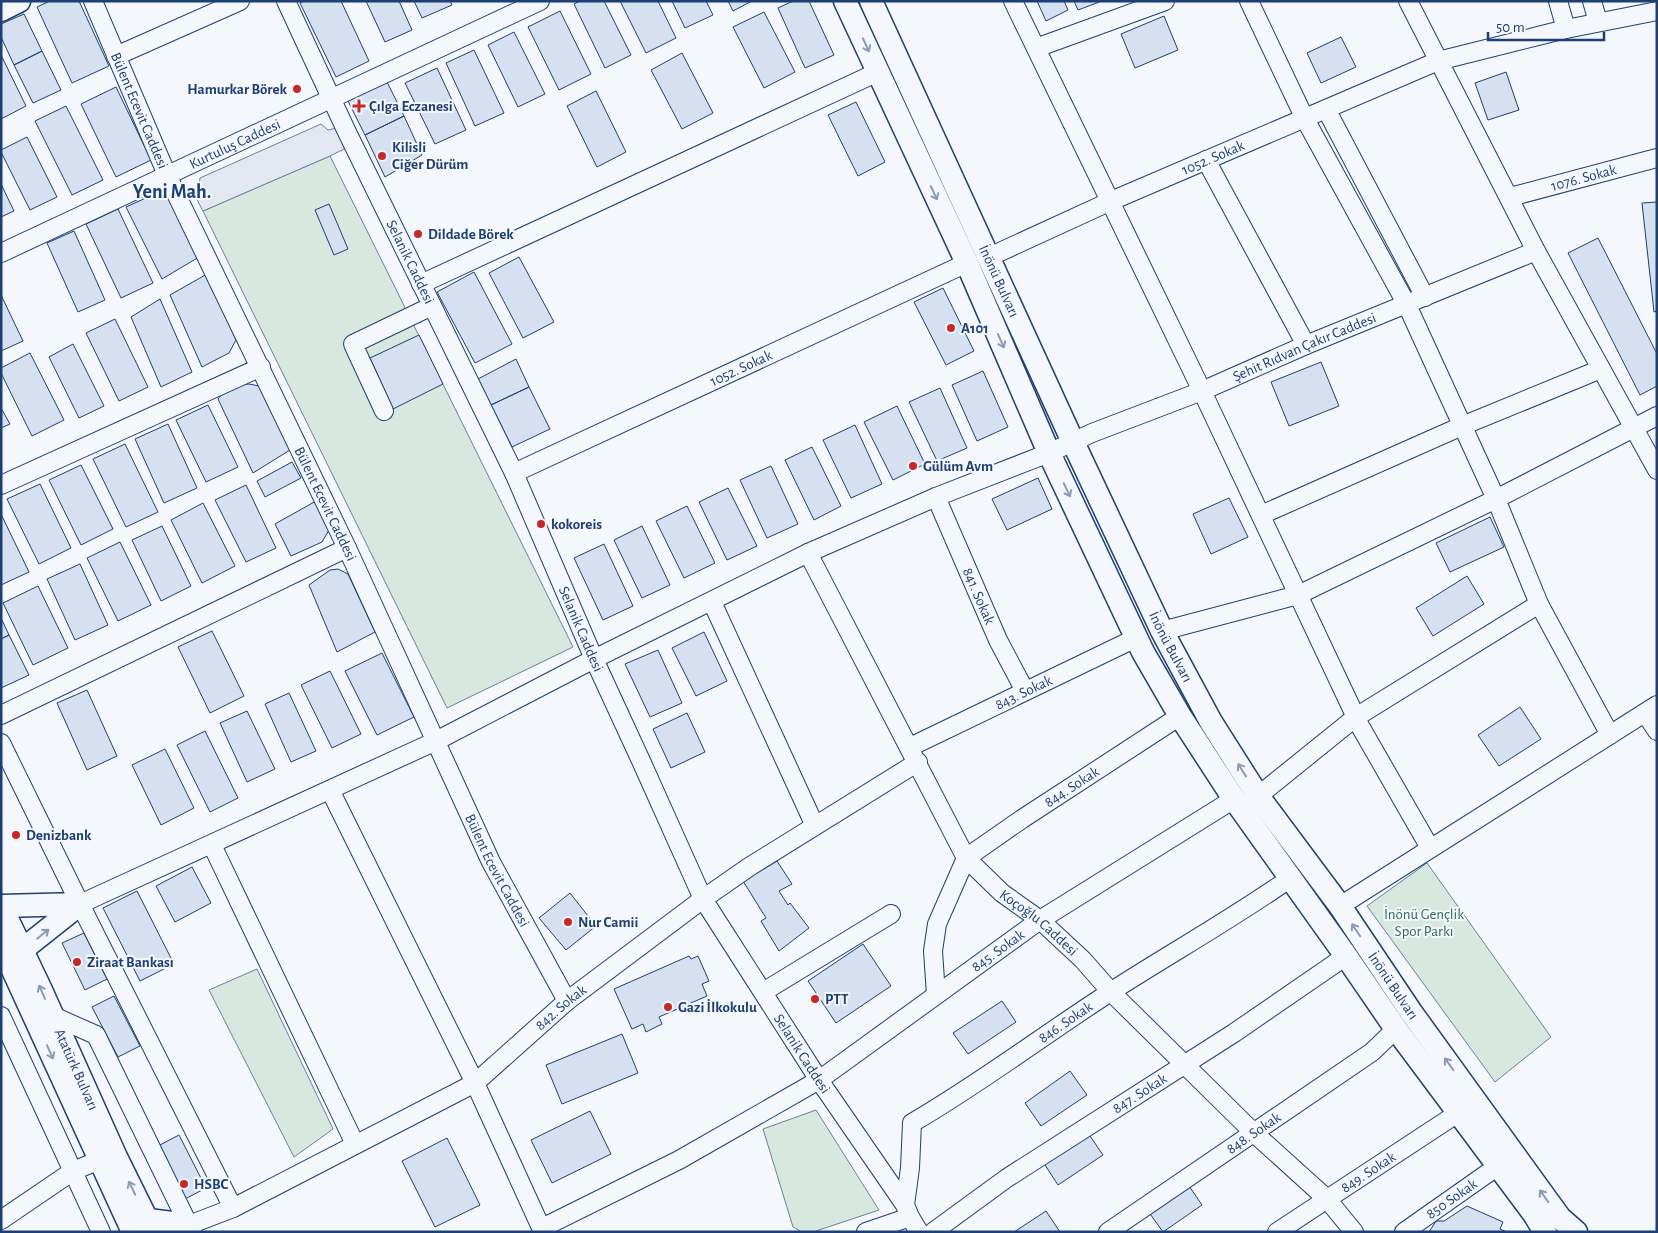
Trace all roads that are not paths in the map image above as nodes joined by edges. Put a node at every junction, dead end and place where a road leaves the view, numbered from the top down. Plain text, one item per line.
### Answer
1 (19, 1) edge
2 (92, 1) edge
3 (240, 1) edge
4 (286, 1) edge
5 (540, 1) edge
6 (846, 1) edge
7 (871, 1) edge
8 (1013, 1) edge
9 (1248, 1) edge
10 (1408, 1) edge
11 (1558, 1) edge
12 (1592, 1) edge
13 (1158, 2) edge
14 (1, 10) edge
15 (1657, 10) edge
16 (1598, 22) junction
17 (1566, 30) junction
18 (1036, 48) junction
19 (116, 56) junction
20 (1438, 61) junction
21 (878, 72) junction
22 (332, 100) junction
23 (1326, 109) junction
24 (1305, 119) junction
25 (1657, 158) edge
26 (1206, 160) junction
27 (167, 175) junction
28 (1510, 197) junction
29 (1111, 201) junction
30 (1536, 251) junction
31 (1, 253) edge
32 (989, 257) junction
33 (967, 263) junction
34 (421, 284) junction
35 (1425, 297) junction
36 (1407, 305) junction
37 (432, 306) junction
38 (1306, 345) junction
39 (261, 367) junction
40 (1601, 369) junction
41 (1202, 391) junction
42 (384, 411) dead end
43 (1657, 416) edge
44 (1462, 426) junction
45 (1633, 428) junction
46 (1074, 442) junction
47 (1049, 453) junction
48 (1657, 470) edge
49 (514, 473) junction
50 (1, 486) edge
51 (936, 497) junction
52 (1496, 499) junction
53 (1261, 515) junction
54 (347, 548) junction
55 (808, 553) junction
56 (1298, 595) junction
57 (712, 602) junction
58 (1539, 604) junction
59 (1162, 631) junction
60 (1136, 638) junction
61 (594, 659) junction
62 (1025, 691) junction
63 (1651, 709) edge
64 (1, 715) edge
65 (1180, 716) junction
66 (1356, 717) junction
67 (1657, 731) edge
68 (1610, 734) junction
69 (436, 741) junction
70 (1, 743) edge
71 (914, 755) junction
72 (330, 790) junction
73 (1258, 796) junction
74 (1234, 799) junction
75 (816, 826) junction
76 (212, 845) junction
77 (1430, 848) junction
78 (966, 858) junction
79 (1289, 879) junction
80 (703, 899) junction
81 (80, 904) junction
82 (1, 906) edge
83 (1340, 906) junction
84 (891, 914) dead end
85 (1040, 920) junction
86 (8, 946) edge
87 (1346, 956) junction
88 (763, 992) junction
89 (1111, 992) junction
90 (936, 995) junction
91 (567, 1001) junction
92 (1, 1016) edge
93 (53, 1016) junction
94 (1396, 1030) junction
95 (1184, 1065) junction
96 (819, 1080) junction
97 (475, 1084) junction
98 (1458, 1113) junction
99 (1254, 1133) junction
100 (355, 1144) junction
101 (100, 1160) junction
102 (1498, 1166) junction
103 (73, 1171) junction
104 (1327, 1199) junction
105 (233, 1208) junction
106 (911, 1218) edge
107 (1, 1220) edge
108 (145, 1228) edge
109 (189, 1230) edge
110 (542, 1230) edge
111 (868, 1231) edge
112 (102, 1232) edge
113 (933, 1232) edge
114 (1108, 1232) edge
115 (1277, 1232) edge
116 (1354, 1232) edge
117 (1404, 1232) edge
118 (1545, 1232) edge
119 (1576, 1232) edge

1 - 14 main road
2 - 19 street, Bülent Ecevit Caddesi
3 - 19 street
4 - 22 street, Selanik Caddesi
5 - 22 street, Kurtuluş Caddesi
6 -> 21 main road, İnönü Bulvarı
7 - 32 main road, İnönü Bulvarı
8 - 18 street
9 - 24 street
10 - 20 street
11 - 17 street
12 - 16 street
13 - 18 street
15 - 16 street, 1052. Sokak
16 - 17 street, 1052. Sokak
17 - 20 street, 1052. Sokak
18 - 29 street
19 - 27 street, Bülent Ecevit Caddesi
20 - 23 street, 1052. Sokak
20 - 28 street
21 -> 33 main road, İnönü Bulvarı
21 - 34 street
22 - 27 street, Kurtuluş Caddesi
22 - 34 street, Selanik Caddesi
23 - 24 street, 1052. Sokak
23 - 35 street
24 - 26 street, 1052. Sokak
24 - 36 street
25 - 28 street, 1076. Sokak
26 - 29 street, 1052. Sokak
26 - 38 street
27 - 31 street, Kurtuluş Caddesi
27 - 39 street, Bülent Ecevit Caddesi
28 - 30 street
29 - 32 street, 1052. Sokak
29 - 41 street
30 - 35 street, Şehit Rıdvan Çakır Caddesi
30 - 40 street
32 - 46 main road, İnönü Bulvarı
33 -> 47 main road, İnönü Bulvarı
33 - 49 street, 1052. Sokak
34 - 37 street, Selanik Caddesi
35 - 36 street, Şehit Rıdvan Çakır Caddesi
36 - 38 street, Şehit Rıdvan Çakır Caddesi
36 - 44 street
37 - 42 street
37 - 49 street, Selanik Caddesi
38 - 41 street, Şehit Rıdvan Çakır Caddesi
39 - 50 street
39 - 54 street, Bülent Ecevit Caddesi
40 - 44 street
40 - 45 street
41 - 46 street, Şehit Rıdvan Çakır Caddesi
41 - 53 street
43 - 45 street
44 - 52 street
44 - 53 street
45 - 48 street
45 - 52 street
46 - 47 street, Şehit Rıdvan Çakır Caddesi
46 - 59 main road, İnönü Bulvarı
47 - 51 street, Şehit Rıdvan Çakır Caddesi
47 -> 60 main road, İnönü Bulvarı
49 - 61 street, Selanik Caddesi
51 - 55 street, Şehit Rıdvan Çakır Caddesi
51 - 62 street, 841. Sokak
52 - 56 street
52 - 58 street
53 - 56 street
54 - 64 street
54 - 69 street, Bülent Ecevit Caddesi
55 - 57 street, Şehit Rıdvan Çakır Caddesi
55 - 71 street, Koçoğlu Caddesi
56 - 59 street
56 - 66 street
57 - 61 street, Şehit Rıdvan Çakır Caddesi
57 - 75 street
58 - 66 street
58 - 68 street
73 -> 59 main road, İnönü Bulvarı
60 - 62 street, 843. Sokak
60 - 65 main road, İnönü Bulvarı
61 - 69 street, Şehit Rıdvan Çakır Caddesi
61 - 80 street, Selanik Caddesi
62 - 71 street, 843. Sokak
63 - 67 street
63 - 68 street
65 - 74 main road, İnönü Bulvarı
65 - 78 street, 844. Sokak
66 - 73 street
66 - 77 street
68 - 77 street
69 - 72 street, Şehit Rıdvan Çakır Caddesi
69 - 91 street, Bülent Ecevit Caddesi
70 - 81 street
71 - 75 street, 842. Sokak
71 - 78 street, Koçoğlu Caddesi
72 - 76 street, Şehit Rıdvan Çakır Caddesi
72 - 97 street
73 - 83 main road, İnönü Bulvarı
74 - 79 main road, İnönü Bulvarı
74 - 85 street, 845. Sokak
75 - 80 street, 842. Sokak
76 - 81 street, Şehit Rıdvan Çakır Caddesi
76 - 100 street
77 - 83 street
78 - 85 street, Koçoğlu Caddesi
78 - 90 street
79 - 87 main road, İnönü Bulvarı
79 - 89 street, 846. Sokak
80 - 88 street, Selanik Caddesi
80 - 91 street, 842. Sokak
81 - 82 main road
86 -> 81 main road
81 - 105 street
82 - 86 main road, Atatürk Bulvarı
119 -> 83 main road, İnönü Bulvarı
84 - 88 street
85 - 89 street, Koçoğlu Caddesi
85 - 90 street, 845. Sokak
93 -> 86 main road, Atatürk Bulvarı
86 -> 101 main road, Atatürk Bulvarı
87 - 94 main road, İnönü Bulvarı
87 - 95 street, 847. Sokak
88 - 96 street, Selanik Caddesi
89 - 95 street, Koçoğlu Caddesi
89 - 106 street, 846. Sokak
90 - 96 street, 845. Sokak
91 - 97 street, 842. Sokak
92 - 103 street
108 -> 93 main road, Atatürk Bulvarı
93 - 109 street
94 - 98 main road, İnönü Bulvarı
94 - 99 street, 848. Sokak
95 - 99 street, Koçoğlu Caddesi
95 - 113 street, 847. Sokak
96 - 106 street, Selanik Caddesi
96 - 110 street, 845. Sokak
97 - 100 street, 842. Sokak
97 - 110 street
98 - 102 main road, İnönü Bulvarı
98 - 104 street, 849. Sokak
99 - 104 street, Koçoğlu Caddesi
99 - 114 street, 848. Sokak
100 - 105 street, 842. Sokak
101 - 103 street
101 - 108 main road, Atatürk Bulvarı
102 - 117 street, 850 Sokak
102 - 118 main road, İnönü Bulvarı
103 - 107 street
103 - 112 street
104 - 115 street, 849. Sokak
104 - 116 street, Koçoğlu Caddesi
105 - 109 street, 842. Sokak
106 - 111 street
108 - 109 main road

